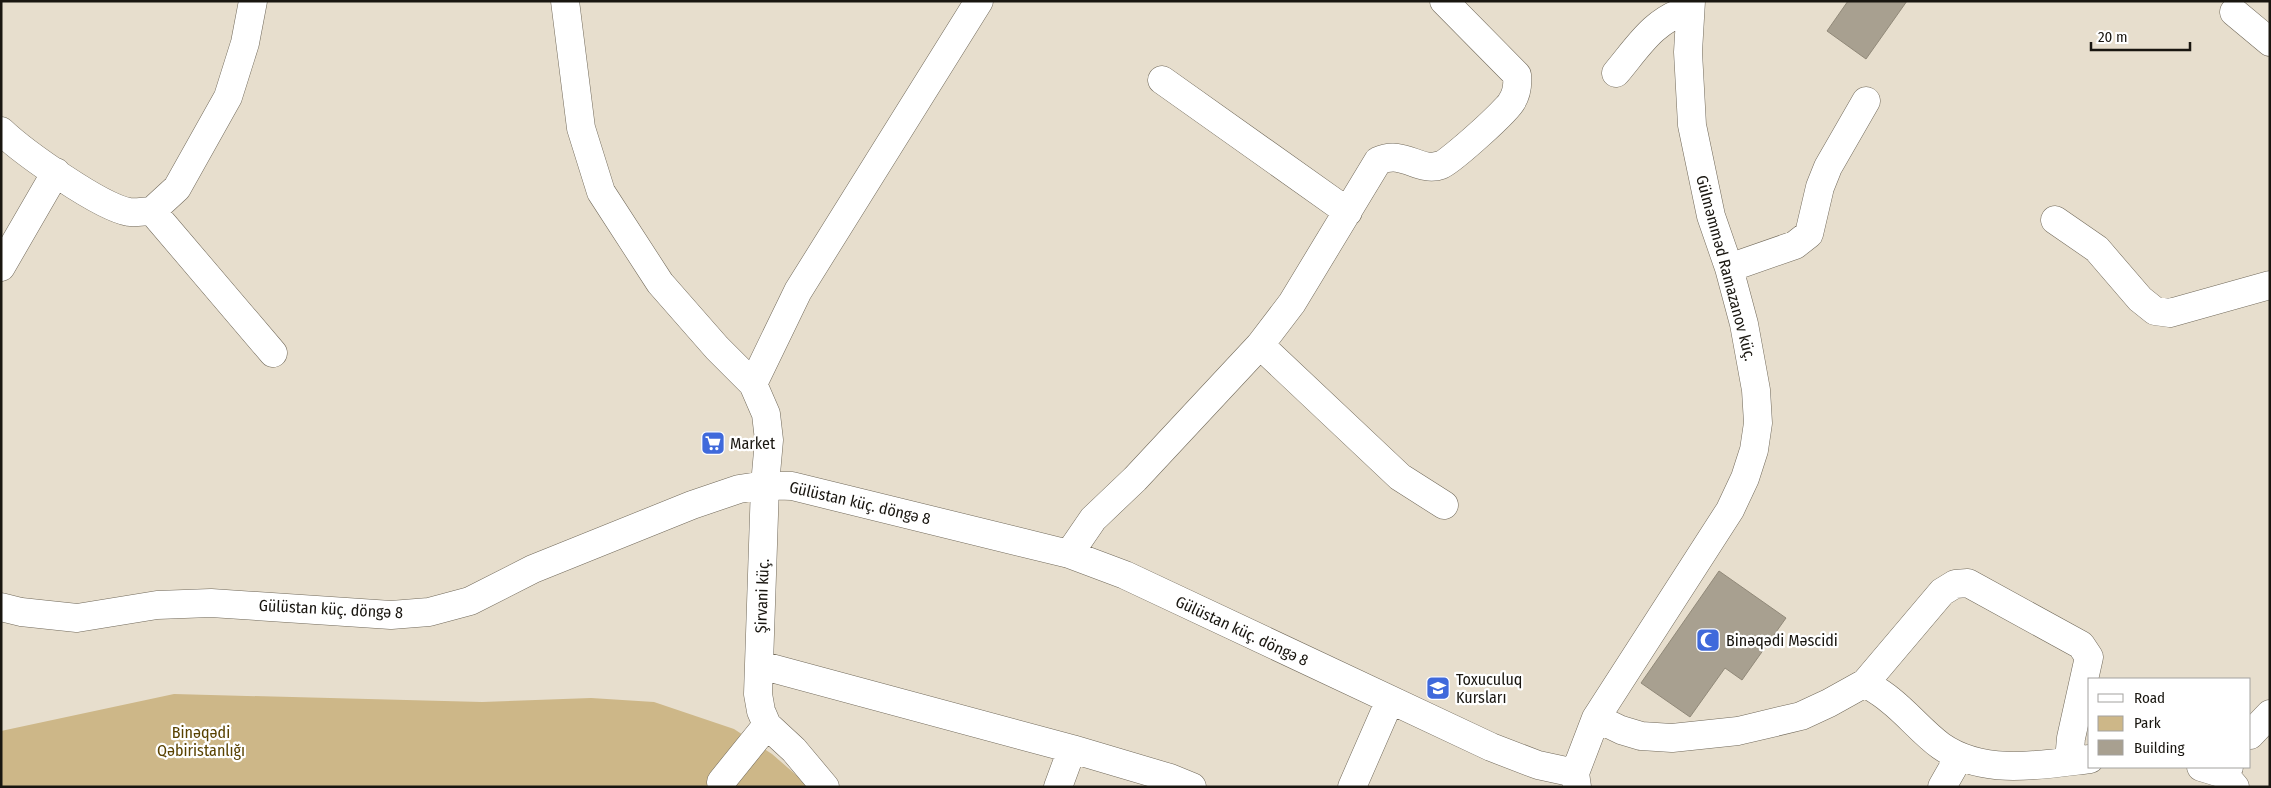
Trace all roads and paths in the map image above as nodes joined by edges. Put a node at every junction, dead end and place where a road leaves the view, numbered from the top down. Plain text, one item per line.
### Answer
1 (253, 1) edge
2 (565, 1) edge
3 (979, 1) edge
4 (1444, 1) edge
5 (1690, 6) edge
6 (2234, 12) dead end
7 (2270, 42) edge
8 (1616, 73) dead end
9 (1162, 80) dead end
10 (1866, 101) dead end
11 (1, 131) edge
12 (56, 172) junction
13 (152, 211) junction
14 (1348, 212) junction
15 (2055, 220) dead end
16 (1, 268) edge
17 (1729, 268) junction
18 (2270, 285) edge
19 (1260, 345) junction
20 (273, 353) dead end
21 (753, 384) junction
22 (765, 485) junction
23 (1444, 506) dead end
24 (1068, 554) junction
25 (1, 607) edge
26 (760, 665) junction
27 (1865, 682) junction
28 (1390, 700) junction
29 (2270, 714) edge
30 (1596, 718) junction
31 (767, 725) junction
32 (2251, 734) edge
33 (1072, 749) junction
34 (1959, 757) junction
35 (2079, 760) edge
36 (1576, 780) edge
37 (722, 782) dead end
38 (825, 787) edge
39 (1058, 787) edge
40 (1192, 787) edge
41 (1352, 787) edge
42 (1942, 787) edge

1 - 13 street
2 - 21 street
3 - 21 street
4 - 14 street
5 - 8 street
5 - 17 street, Gülməmməd Ramazanov küç.
6 - 7 street
9 - 14 street
10 - 17 street
11 - 12 street
12 - 13 street
12 - 16 street
13 - 20 street
14 - 19 street
15 - 18 street
17 - 30 street, Gülməmməd Ramazanov küç.
19 - 23 street
19 - 24 street
21 - 22 street, Şirvani küç.
22 - 24 street, Gülüstan küç. döngə 8
22 - 25 street, Gülüstan küç. döngə 8
22 - 26 street, Şirvani küç.
24 - 28 street, Gülüstan küç. döngə 8
26 - 31 street, Şirvani küç.
26 - 33 street
27 - 30 street
27 - 34 street
27 - 35 street
28 - 36 street, Gülüstan küç. döngə 8
28 - 41 street
29 - 32 street
30 - 36 street, Gülməmməd Ramazanov küç.
31 - 37 street
31 - 38 street, Şirvani küç.
33 - 39 street
33 - 40 street
34 - 35 street
34 - 42 street

